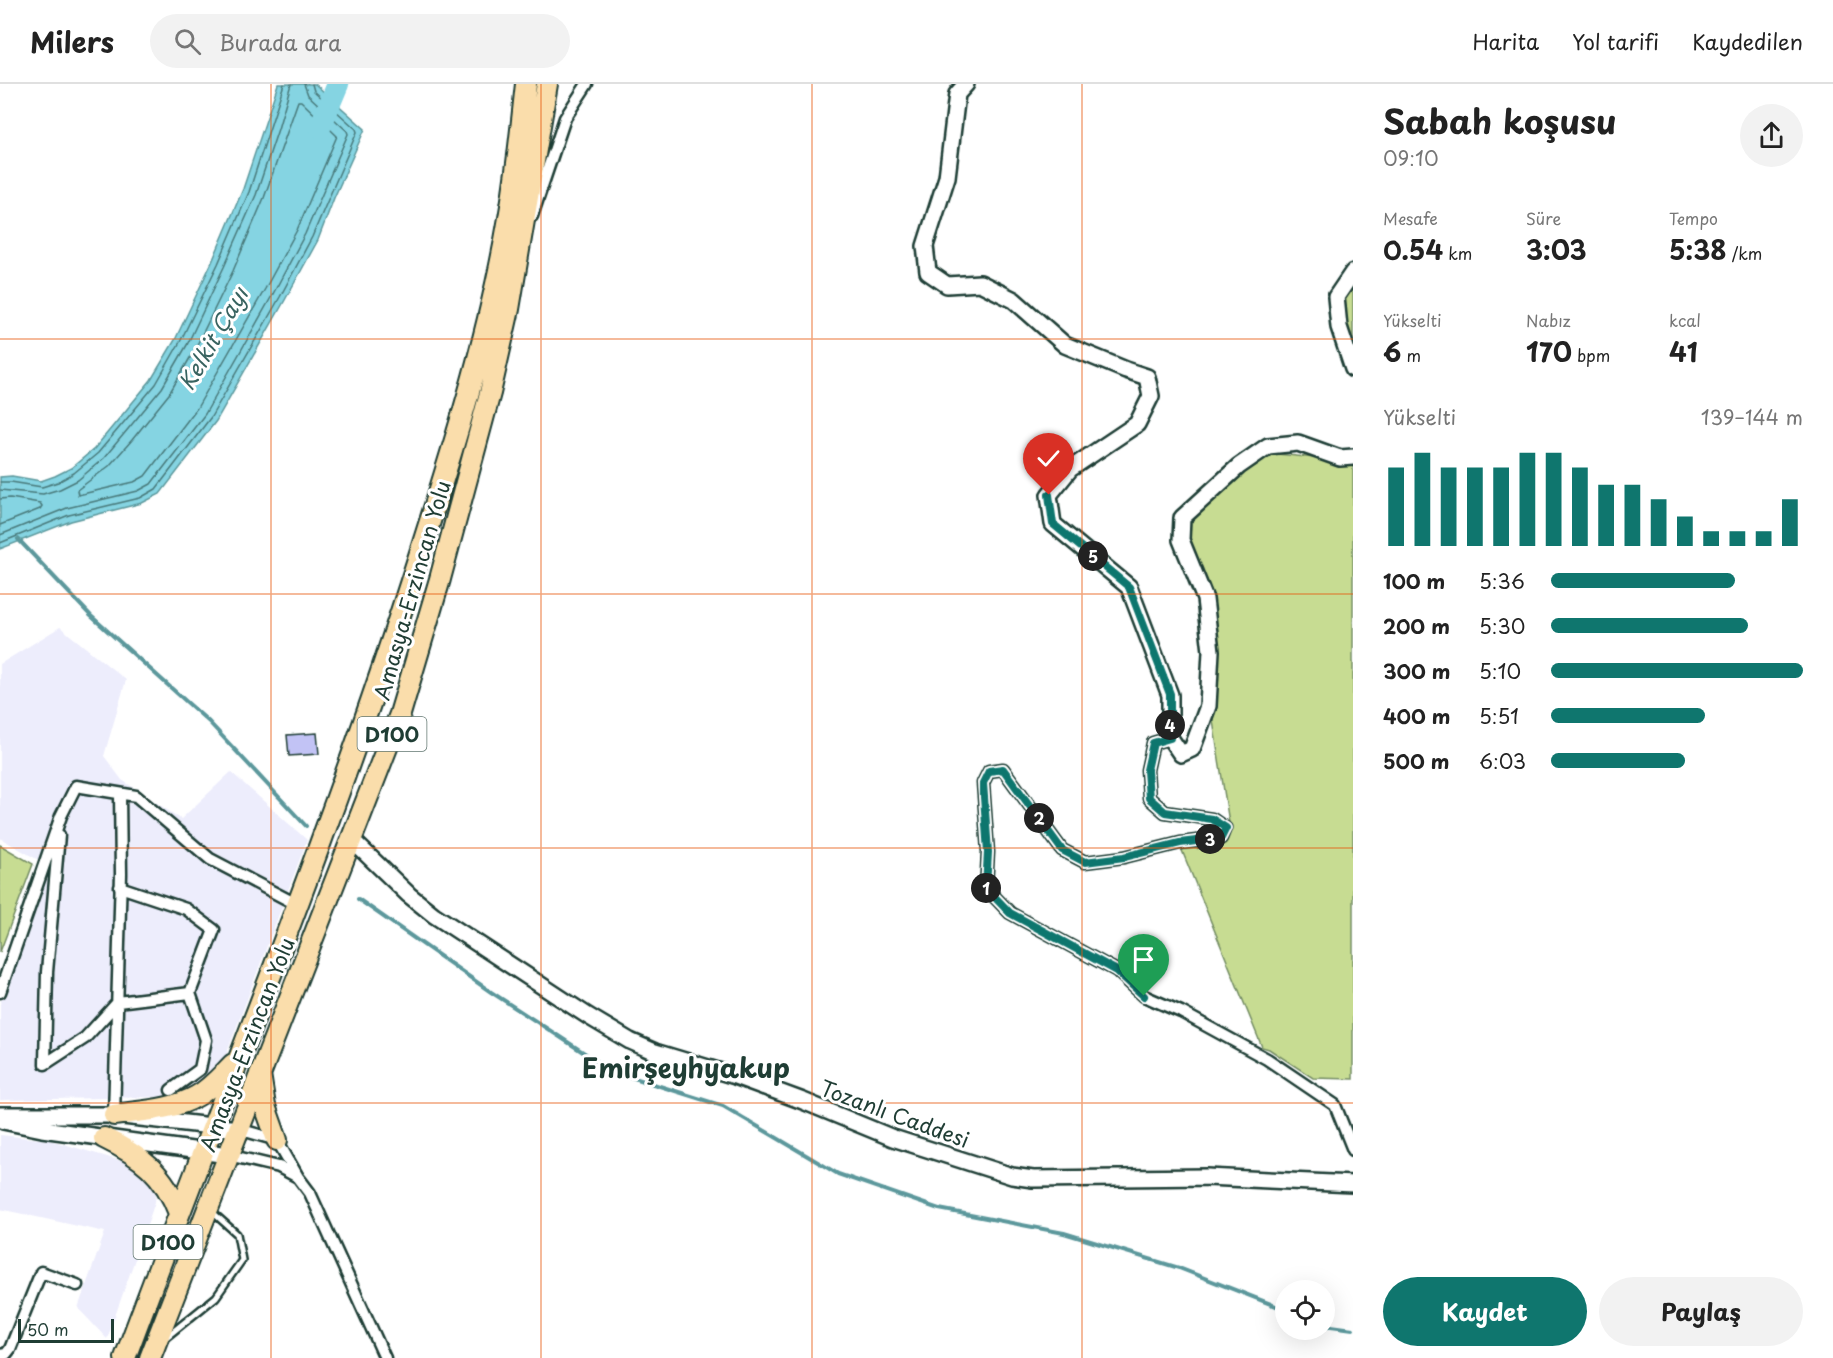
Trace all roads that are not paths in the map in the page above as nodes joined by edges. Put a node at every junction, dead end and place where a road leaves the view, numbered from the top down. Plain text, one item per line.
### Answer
1 (526, 84) edge
2 (546, 84) edge
3 (587, 84) edge
4 (966, 84) edge
5 (518, 256) junction
6 (1353, 272) edge
7 (1353, 369) edge
8 (1353, 457) edge
9 (1170, 738) junction
10 (120, 794) junction
11 (61, 816) junction
12 (352, 840) junction
13 (120, 887) junction
14 (298, 904) junction
15 (0, 992) edge
16 (190, 993) junction
17 (118, 1002) junction
18 (239, 1058) junction
19 (260, 1072) junction
20 (171, 1090) dead end
21 (0, 1115) edge
22 (114, 1115) junction
23 (0, 1120) edge
24 (212, 1126) junction
25 (238, 1130) junction
26 (104, 1138) junction
27 (277, 1140) junction
28 (1353, 1150) edge
29 (202, 1152) junction
30 (228, 1155) junction
31 (298, 1177) junction
32 (1353, 1184) edge
33 (208, 1208) junction
34 (179, 1213) junction
35 (76, 1285) dead end
36 (152, 1353) edge
37 (0, 1355) edge
38 (125, 1358) edge
39 (385, 1358) edge

1 - 14 highway, D100
2 - 5 highway, Amasya-Erzincan Yolu / D100
3 - 5 street
4 - 9 street
5 - 12 highway, Amasya-Erzincan Yolu / D100
6 - 7 street
8 - 9 street
9 - 28 street
10 - 11 street
10 - 13 street
10 - 14 street
11 - 15 street
11 - 17 street
12 - 19 highway, Amasya-Erzincan Yolu / D100
12 - 32 street, Tozanlı Caddesi
13 - 16 street
13 - 17 street
14 - 18 highway, D100
16 - 17 street
16 - 20 street
17 - 22 street
18 - 22 highway
18 - 24 highway, D100
19 - 25 highway, Amasya-Erzincan Yolu / D100
19 - 27 highway
21 - 22 street
22 - 24 street
23 - 26 street
24 - 25 street
24 - 29 highway, D100
25 - 27 street
25 - 30 highway, Amasya-Erzincan Yolu / D100
26 - 29 street
26 - 34 highway
27 - 31 street
29 - 30 street
29 - 34 highway, D100
30 - 31 street
30 - 33 highway, Amasya-Erzincan Yolu / D100
31 - 39 street
33 - 36 highway, Amasya-Erzincan Yolu / D100
33 - 36 lane
34 - 38 highway, D100
35 - 37 street

